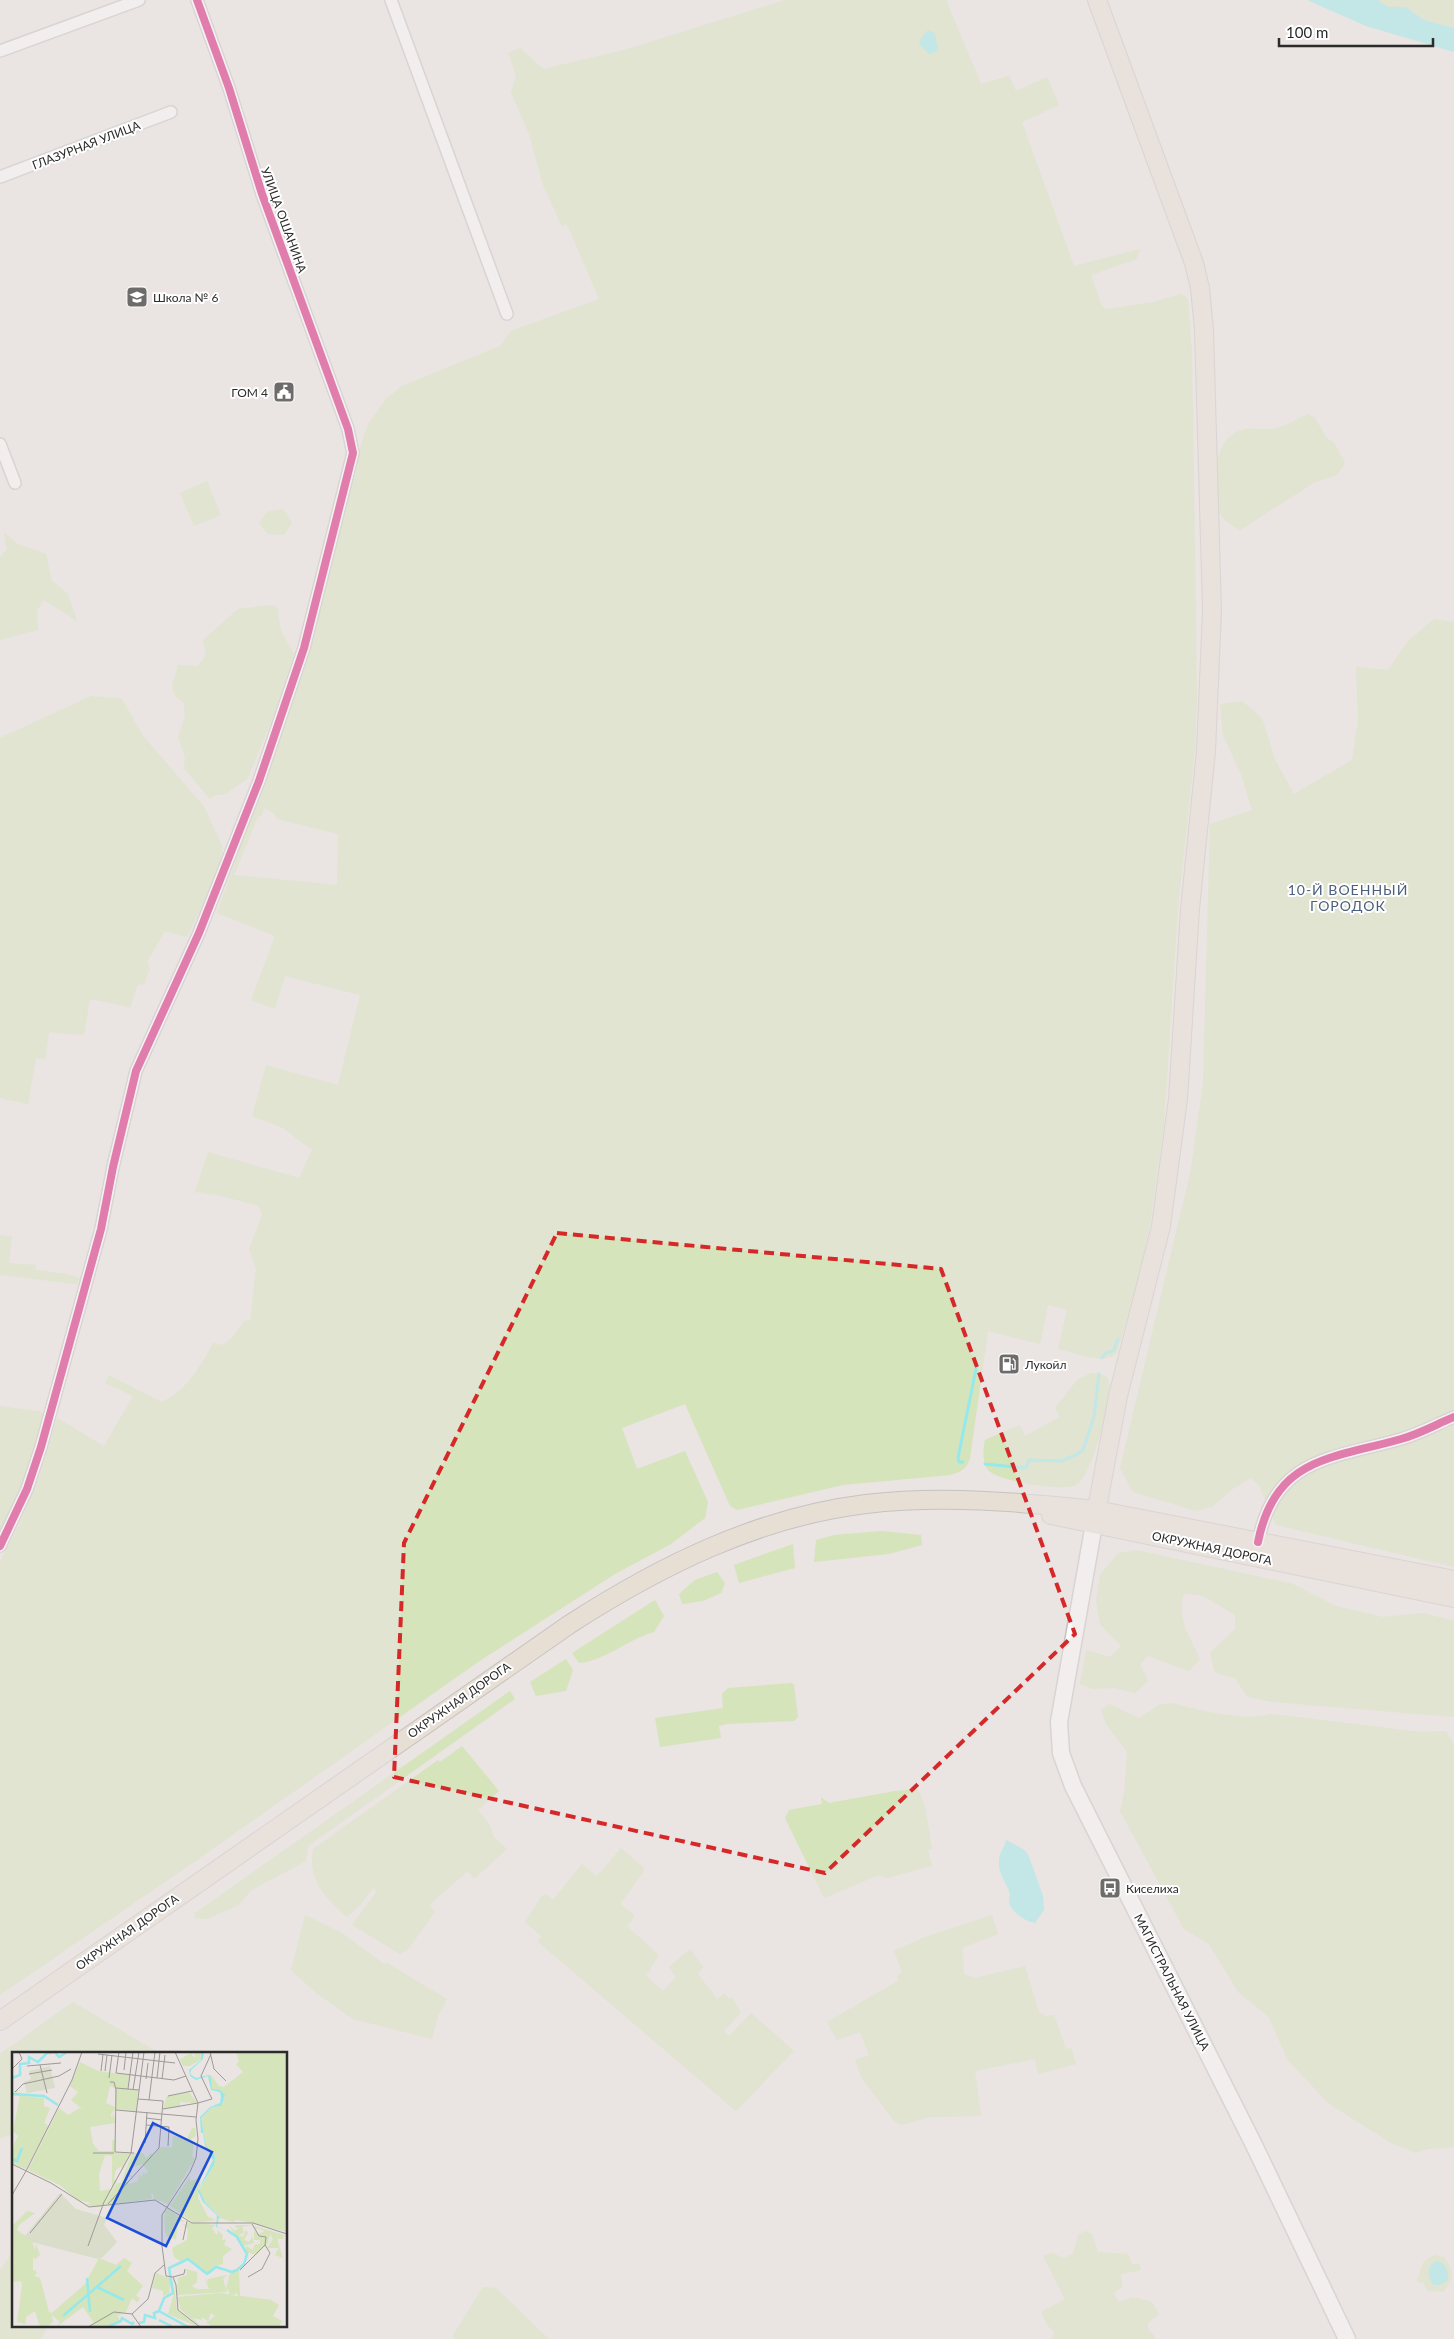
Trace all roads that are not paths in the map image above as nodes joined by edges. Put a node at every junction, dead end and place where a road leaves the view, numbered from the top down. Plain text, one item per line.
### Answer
1 (138, 0) edge
2 (197, 0) edge
3 (391, 0) edge
4 (1097, 0) edge
5 (0, 51) edge
6 (171, 112) dead end
7 (0, 177) edge
8 (507, 314) dead end
9 (0, 444) edge
10 (15, 483) dead end
11 (1454, 1417) edge
12 (1095, 1517) junction
13 (1258, 1542) junction
14 (0, 1546) edge
15 (1454, 1580) edge
16 (1454, 1598) edge
17 (0, 2021) edge
18 (1347, 2339) edge

1 - 5 street
2 - 14 street, УЛИЦА ОШАНИНА
3 - 8 street
4 - 12 main road
6 - 7 street, ГЛАЗУРНАЯ УЛИЦА
9 - 10 street
11 - 13 street
12 - 13 main road, ОКРУЖНАЯ ДОРОГА
12 - 16 main road, ОКРУЖНАЯ ДОРОГА
12 - 17 main road, ОКРУЖНАЯ ДОРОГА
12 - 18 main road, МАГИСТРАЛЬНАЯ УЛИЦА
13 - 15 main road, ОКРУЖНАЯ ДОРОГА

